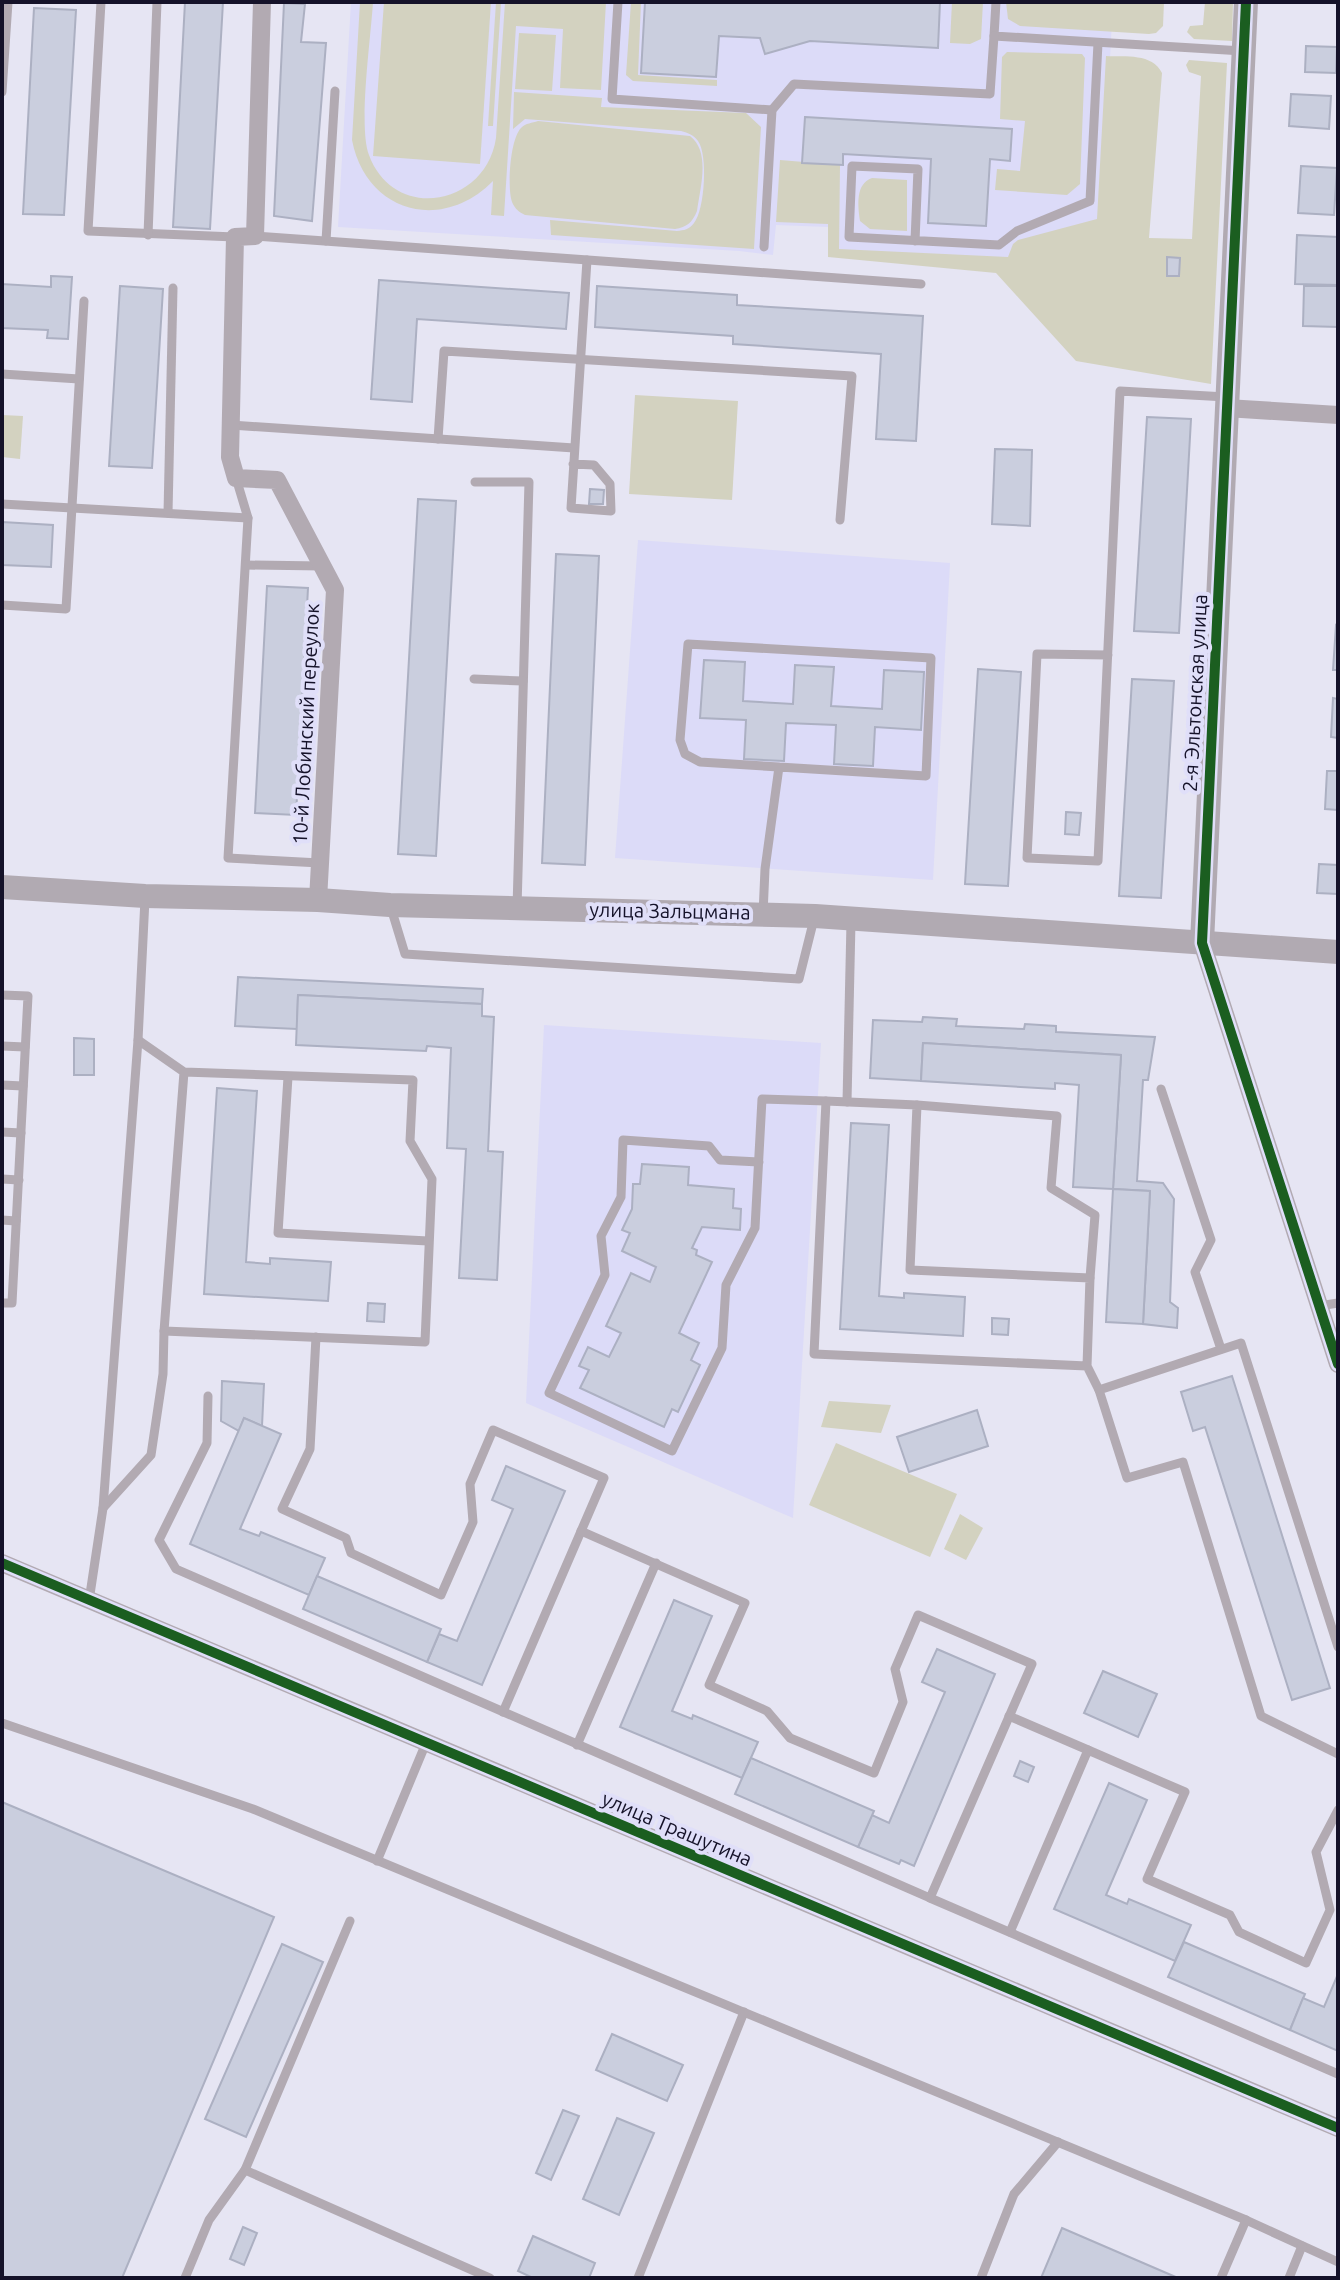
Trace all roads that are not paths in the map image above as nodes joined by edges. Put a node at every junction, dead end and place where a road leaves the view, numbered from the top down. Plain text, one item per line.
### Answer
1 (8, 2) edge
2 (101, 2) edge
3 (157, 2) edge
4 (262, 2) edge
5 (618, 2) edge
6 (996, 2) edge
7 (1246, 2) edge
8 (994, 36) junction
9 (1098, 43) junction
10 (1243, 51) junction
11 (335, 91) dead end
12 (2, 92) edge
13 (772, 110) junction
14 (148, 235) junction
15 (255, 236) junction
16 (235, 237) junction
17 (326, 241) junction
18 (915, 241) junction
19 (764, 247) dead end
20 (587, 260) junction
21 (921, 284) dead end
22 (173, 288) dead end
23 (84, 301) dead end
24 (580, 361) junction
25 (2, 374) edge
26 (79, 379) junction
27 (1226, 403) junction
28 (1338, 415) edge
29 (231, 425) junction
30 (438, 439) junction
31 (574, 448) junction
32 (573, 464) junction
33 (236, 478) junction
34 (475, 482) dead end
35 (2, 504) edge
36 (71, 508) junction
37 (168, 513) junction
38 (248, 518) junction
39 (840, 520) dead end
40 (246, 565) junction
41 (323, 566) junction
42 (2, 605) edge
43 (1108, 655) junction
44 (474, 679) dead end
45 (523, 681) junction
46 (779, 767) junction
47 (320, 863) junction
48 (2, 887) edge
49 (145, 896) junction
50 (318, 900) junction
51 (390, 905) junction
52 (517, 908) junction
53 (763, 914) junction
54 (815, 916) junction
55 (851, 918) junction
56 (1202, 943) junction
57 (1338, 952) edge
58 (2, 995) edge
59 (138, 1040) junction
60 (2, 1046) edge
61 (25, 1047) junction
62 (184, 1072) junction
63 (288, 1077) junction
64 (2, 1085) edge
65 (23, 1086) junction
66 (1161, 1089) dead end
67 (826, 1101) junction
68 (847, 1102) junction
69 (917, 1105) junction
70 (2, 1132) edge
71 (21, 1133) junction
72 (759, 1162) junction
73 (2, 1179) edge
74 (19, 1180) junction
75 (2, 1220) edge
76 (16, 1221) junction
77 (428, 1241) junction
78 (1090, 1278) junction
79 (2, 1303) edge
80 (1329, 1305) edge
81 (164, 1331) junction
82 (316, 1337) junction
83 (1221, 1349) junction
84 (1338, 1364) edge
85 (1087, 1366) junction
86 (1099, 1390) junction
87 (208, 1396) dead end
88 (103, 1508) junction
89 (581, 1531) junction
90 (2, 1563) edge
91 (656, 1563) junction
92 (89, 1601) junction
93 (1338, 1647) edge
94 (503, 1712) junction
95 (1009, 1716) junction
96 (2, 1723) edge
97 (426, 1743) junction
98 (577, 1745) junction
99 (1088, 1750) junction
100 (1338, 1754) edge
101 (1338, 1810) edge
102 (377, 1861) junction
103 (930, 1898) junction
104 (350, 1921) dead end
105 (1010, 1932) junction
106 (744, 2012) junction
107 (1338, 2074) edge
108 (1338, 2128) edge
109 (1058, 2142) junction
110 (245, 2170) junction
111 (1246, 2220) junction
112 (1302, 2246) junction
113 (1338, 2262) edge
114 (185, 2278) edge
115 (490, 2278) edge
116 (638, 2278) edge
117 (981, 2278) edge
118 (1221, 2278) edge
119 (1289, 2278) edge

1 - 12 lane
2 - 14 lane
3 - 14 lane
4 - 15 street
5 - 13 lane
6 - 8 lane
7 - 10 street, 2-я Эльтонская улица
8 - 9 lane
8 - 13 lane
9 - 10 lane
9 - 18 lane
10 - 27 street, 2-я Эльтонская улица
11 - 17 lane
13 - 19 lane
14 - 16 lane
15 - 16 street
15 - 17 lane
16 - 29 street
17 - 20 lane
18 - 18 lane
20 - 21 lane
20 - 24 lane
22 - 37 lane
23 - 26 lane
24 - 30 lane
24 - 31 lane
24 - 39 lane
25 - 26 lane
26 - 36 lane
27 - 28 street
27 - 43 lane
27 - 56 street, 2-я Эльтонская улица
29 - 30 lane
29 - 33 street
30 - 31 lane
31 - 32 lane
32 - 32 lane
33 - 38 lane
33 - 41 street, 10-й Лобинский переулок
34 - 45 lane
35 - 36 lane
36 - 37 lane
36 - 42 lane
37 - 38 lane
38 - 40 lane
40 - 41 lane
40 - 47 lane
41 - 47 street, 10-й Лобинский переулок
43 - 43 lane
44 - 45 lane
45 - 52 lane
46 - 46 lane
46 - 53 lane
47 - 50 street, 10-й Лобинский переулок
48 - 49 street, улица Зальцмана
49 - 50 street, улица Зальцмана
49 - 59 lane
50 - 51 street, улица Зальцмана
51 - 52 street, улица Зальцмана
51 - 54 lane
52 - 53 street, улица Зальцмана
53 - 54 street, улица Зальцмана
54 - 55 street, улица Зальцмана
55 - 56 street, улица Зальцмана
55 - 68 lane
56 - 57 street, улица Зальцмана
56 - 80 street, 2-я Эльтонская улица
58 - 61 lane
59 - 62 lane
59 - 88 lane
60 - 61 lane
61 - 65 lane
62 - 63 lane
62 - 81 lane
63 - 77 lane
63 - 77 lane
64 - 65 lane
65 - 71 lane
66 - 83 lane
67 - 68 lane
67 - 72 lane
67 - 85 lane
68 - 69 lane
69 - 78 lane
69 - 78 lane
70 - 71 lane
71 - 74 lane
72 - 72 lane
73 - 74 lane
74 - 76 lane
75 - 76 lane
76 - 79 lane
77 - 82 lane
78 - 85 lane
80 - 84 street, 2-я Эльтонская улица
81 - 82 lane
81 - 88 lane
82 - 89 lane
83 - 86 lane
83 - 93 lane
85 - 86 lane
86 - 100 lane
87 - 94 lane
88 - 92 lane
89 - 91 lane
89 - 94 lane
90 - 92 street, улица Трашутина
91 - 95 lane
91 - 98 lane
92 - 97 street, улица Трашутина
94 - 98 lane
95 - 99 lane
95 - 103 lane
96 - 102 lane
97 - 102 lane
97 - 108 street, улица Трашутина
98 - 103 lane
99 - 101 lane
99 - 105 lane
102 - 106 lane
103 - 105 lane
104 - 110 lane
105 - 107 lane
106 - 109 lane
106 - 116 lane
109 - 111 lane
109 - 117 lane
110 - 114 lane
110 - 115 lane
111 - 112 lane
111 - 118 lane
112 - 113 lane
112 - 119 lane

